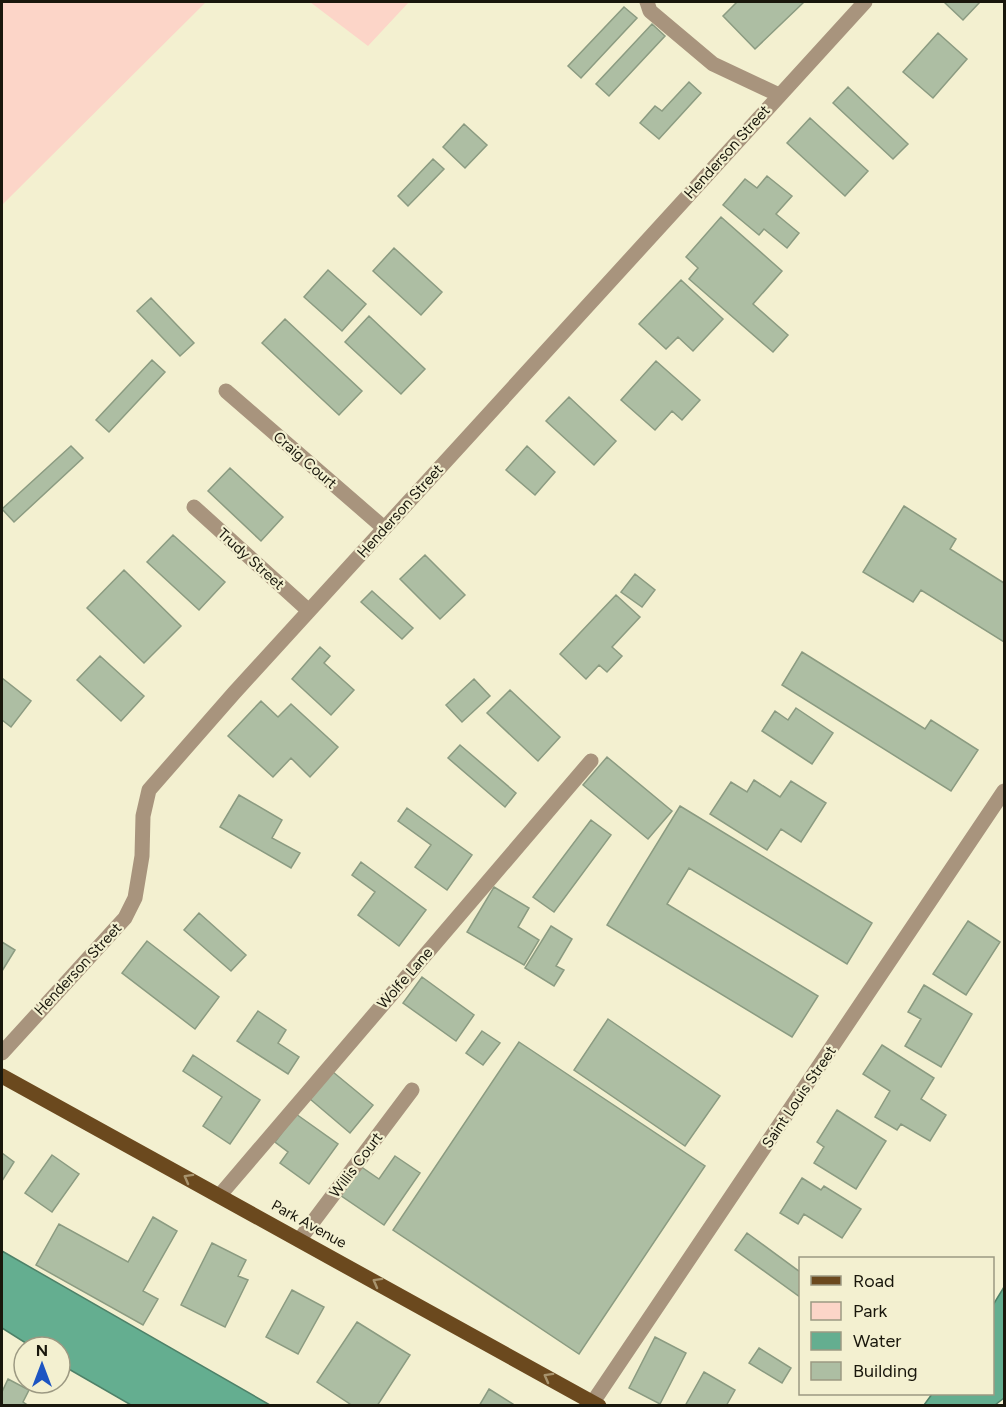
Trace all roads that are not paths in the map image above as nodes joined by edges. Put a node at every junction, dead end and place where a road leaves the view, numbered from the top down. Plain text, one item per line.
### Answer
1 (647, 2) edge
2 (865, 2) edge
3 (779, 95) junction
4 (226, 391) dead end
5 (194, 507) dead end
6 (384, 528) junction
7 (309, 611) junction
8 (591, 761) dead end
9 (1005, 791) edge
10 (2, 1053) edge
11 (2, 1076) edge
12 (412, 1090) dead end
13 (220, 1195) junction
14 (300, 1239) junction
15 (596, 1404) edge

1 - 3 street
2 - 3 street, Henderson Street
3 - 6 street, Henderson Street
4 - 6 street, Craig Court
5 - 7 street, Trudy Street
6 - 7 street, Henderson Street
7 - 10 street, Henderson Street
8 - 13 street, Wolfe Lane
9 - 15 street, Saint Louis Street
13 -> 11 main road, Park Avenue
12 - 14 street, Willis Court
13 - 14 main road, Park Avenue
15 -> 14 main road, Park Avenue

